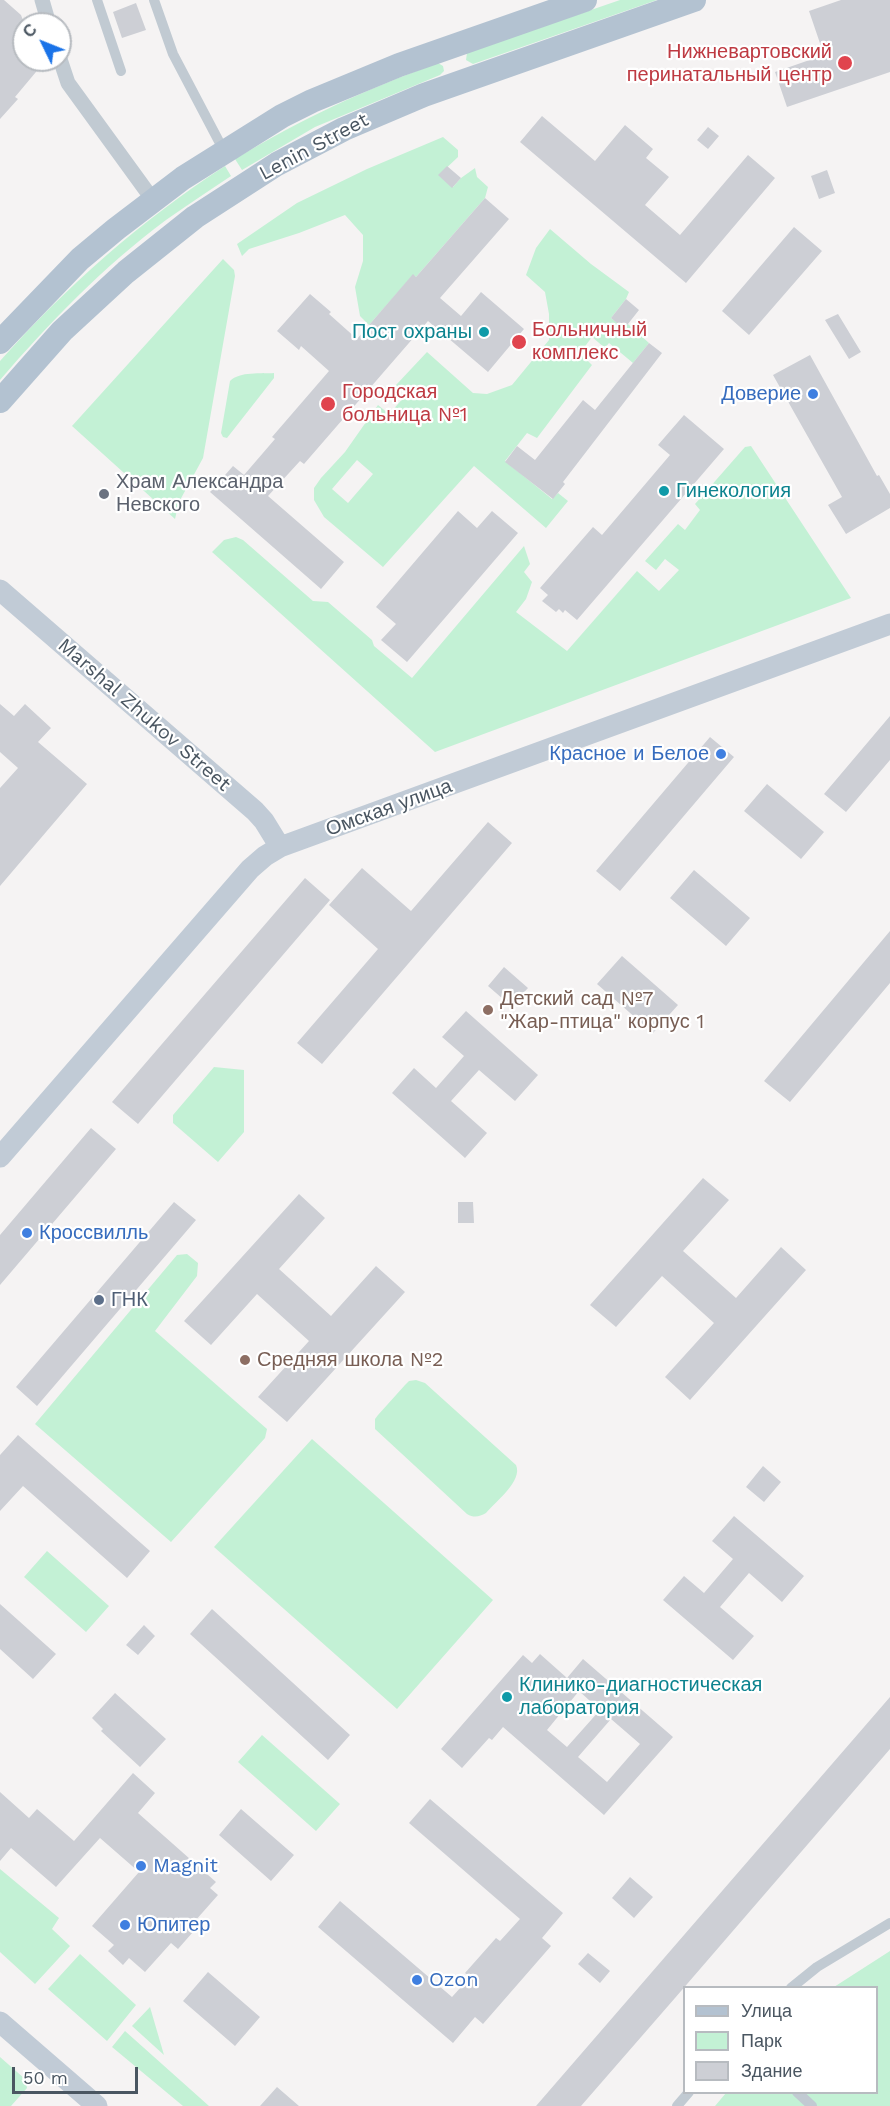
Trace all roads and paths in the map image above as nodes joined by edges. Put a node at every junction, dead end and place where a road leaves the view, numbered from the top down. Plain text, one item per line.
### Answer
1 (97, 0) edge
2 (154, 0) edge
3 (585, 0) edge
4 (694, 0) edge
5 (449, 48) junction
6 (121, 71) dead end
7 (64, 72) edge
8 (462, 81) junction
9 (224, 151) junction
10 (153, 200) junction
11 (0, 342) edge
12 (0, 401) edge
13 (0, 590) edge
14 (890, 624) edge
15 (280, 847) junction
16 (0, 1157) edge
17 (890, 1923) edge
18 (793, 1986) edge
19 (0, 2022) edge
20 (687, 2094) edge
21 (799, 2094) edge
22 (98, 2106) edge
23 (677, 2106) edge
24 (812, 2106) edge

1 - 6 street
2 - 9 street
3 - 5 main road, Lenin Street
4 - 8 main road, Lenin Street
5 - 8 main road
5 - 9 main road, Lenin Street
7 - 10 street
8 - 12 main road, Lenin Street
9 - 10 main road, Lenin Street
10 - 11 main road, Lenin Street
13 - 15 main road, Marshal Zhukov Street
14 - 15 main road, Омская улица
15 - 16 main road, Омская улица
17 - 18 street
19 - 22 main road
20 - 23 street
21 - 24 street

